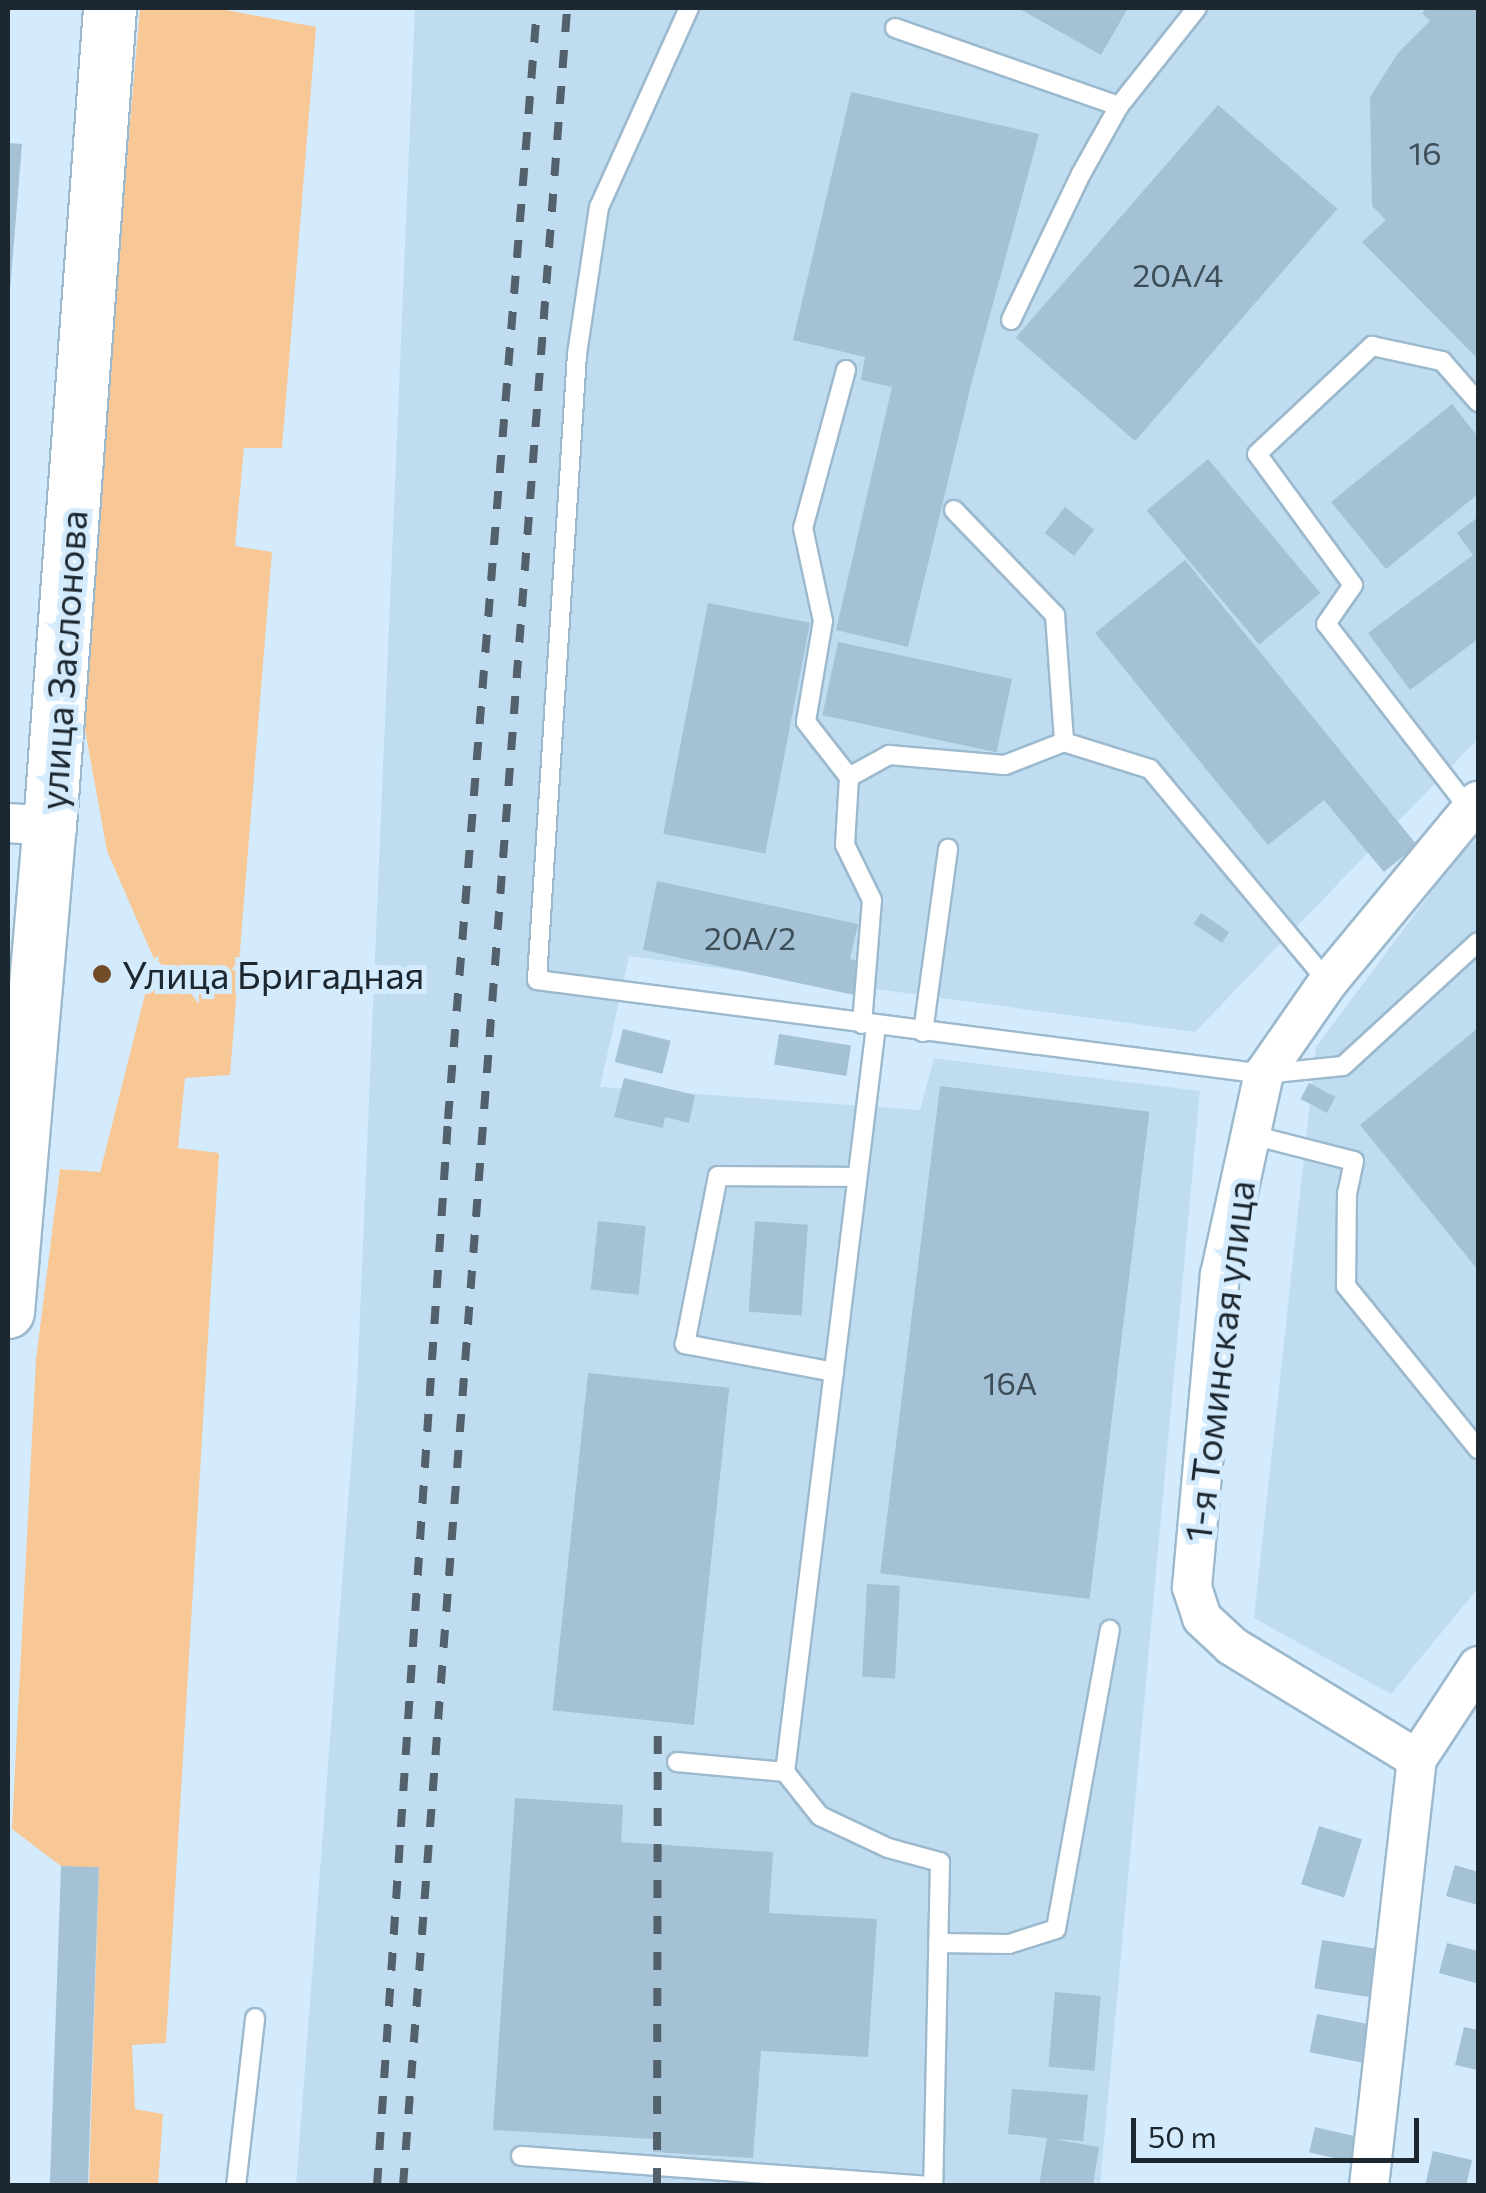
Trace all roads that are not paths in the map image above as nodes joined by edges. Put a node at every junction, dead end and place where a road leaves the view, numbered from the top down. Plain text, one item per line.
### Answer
1 (110, 8) edge
2 (689, 8) edge
3 (1197, 8) edge
4 (895, 28) dead end
5 (1119, 106) junction
6 (1011, 320) dead end
7 (846, 370) dead end
8 (1478, 402) edge
9 (954, 510) dead end
10 (1064, 742) junction
11 (849, 778) junction
12 (1474, 806) edge
13 (29, 824) edge
14 (948, 849) dead end
15 (1478, 942) edge
16 (1328, 982) junction
17 (869, 1025) junction
18 (923, 1032) junction
19 (1264, 1074) junction
20 (1248, 1134) junction
21 (857, 1177) junction
22 (8, 1312) edge
23 (834, 1372) junction
24 (1478, 1448) edge
25 (1110, 1630) dead end
26 (1478, 1666) edge
27 (1417, 1759) junction
28 (677, 1762) dead end
29 (785, 1772) junction
30 (938, 1943) junction
31 (256, 2018) dead end
32 (521, 2156) dead end
33 (236, 2186) edge
34 (930, 2186) edge
35 (1368, 2186) edge

1 - 13 street, улица Заслонова
2 - 17 lane
3 - 5 lane
4 - 5 lane
5 - 6 lane
7 - 11 lane
8 - 12 lane
9 - 10 lane
10 - 11 lane
10 - 16 lane
11 - 17 lane
12 - 16 street, 1-я Томинская улица
13 - 22 street, улица Заслонова
14 - 18 lane
15 - 19 lane
16 - 19 street, 1-я Томинская улица
17 - 18 lane
17 - 21 lane
18 - 19 lane
19 - 20 street, 1-я Томинская улица
20 - 24 lane
20 - 27 street, 1-я Томинская улица
21 - 23 lane
21 - 23 lane
23 - 29 lane
25 - 30 lane
26 - 27 street
27 - 35 street
28 - 29 lane
29 - 30 lane
30 - 34 lane
31 - 33 lane
32 - 34 lane

